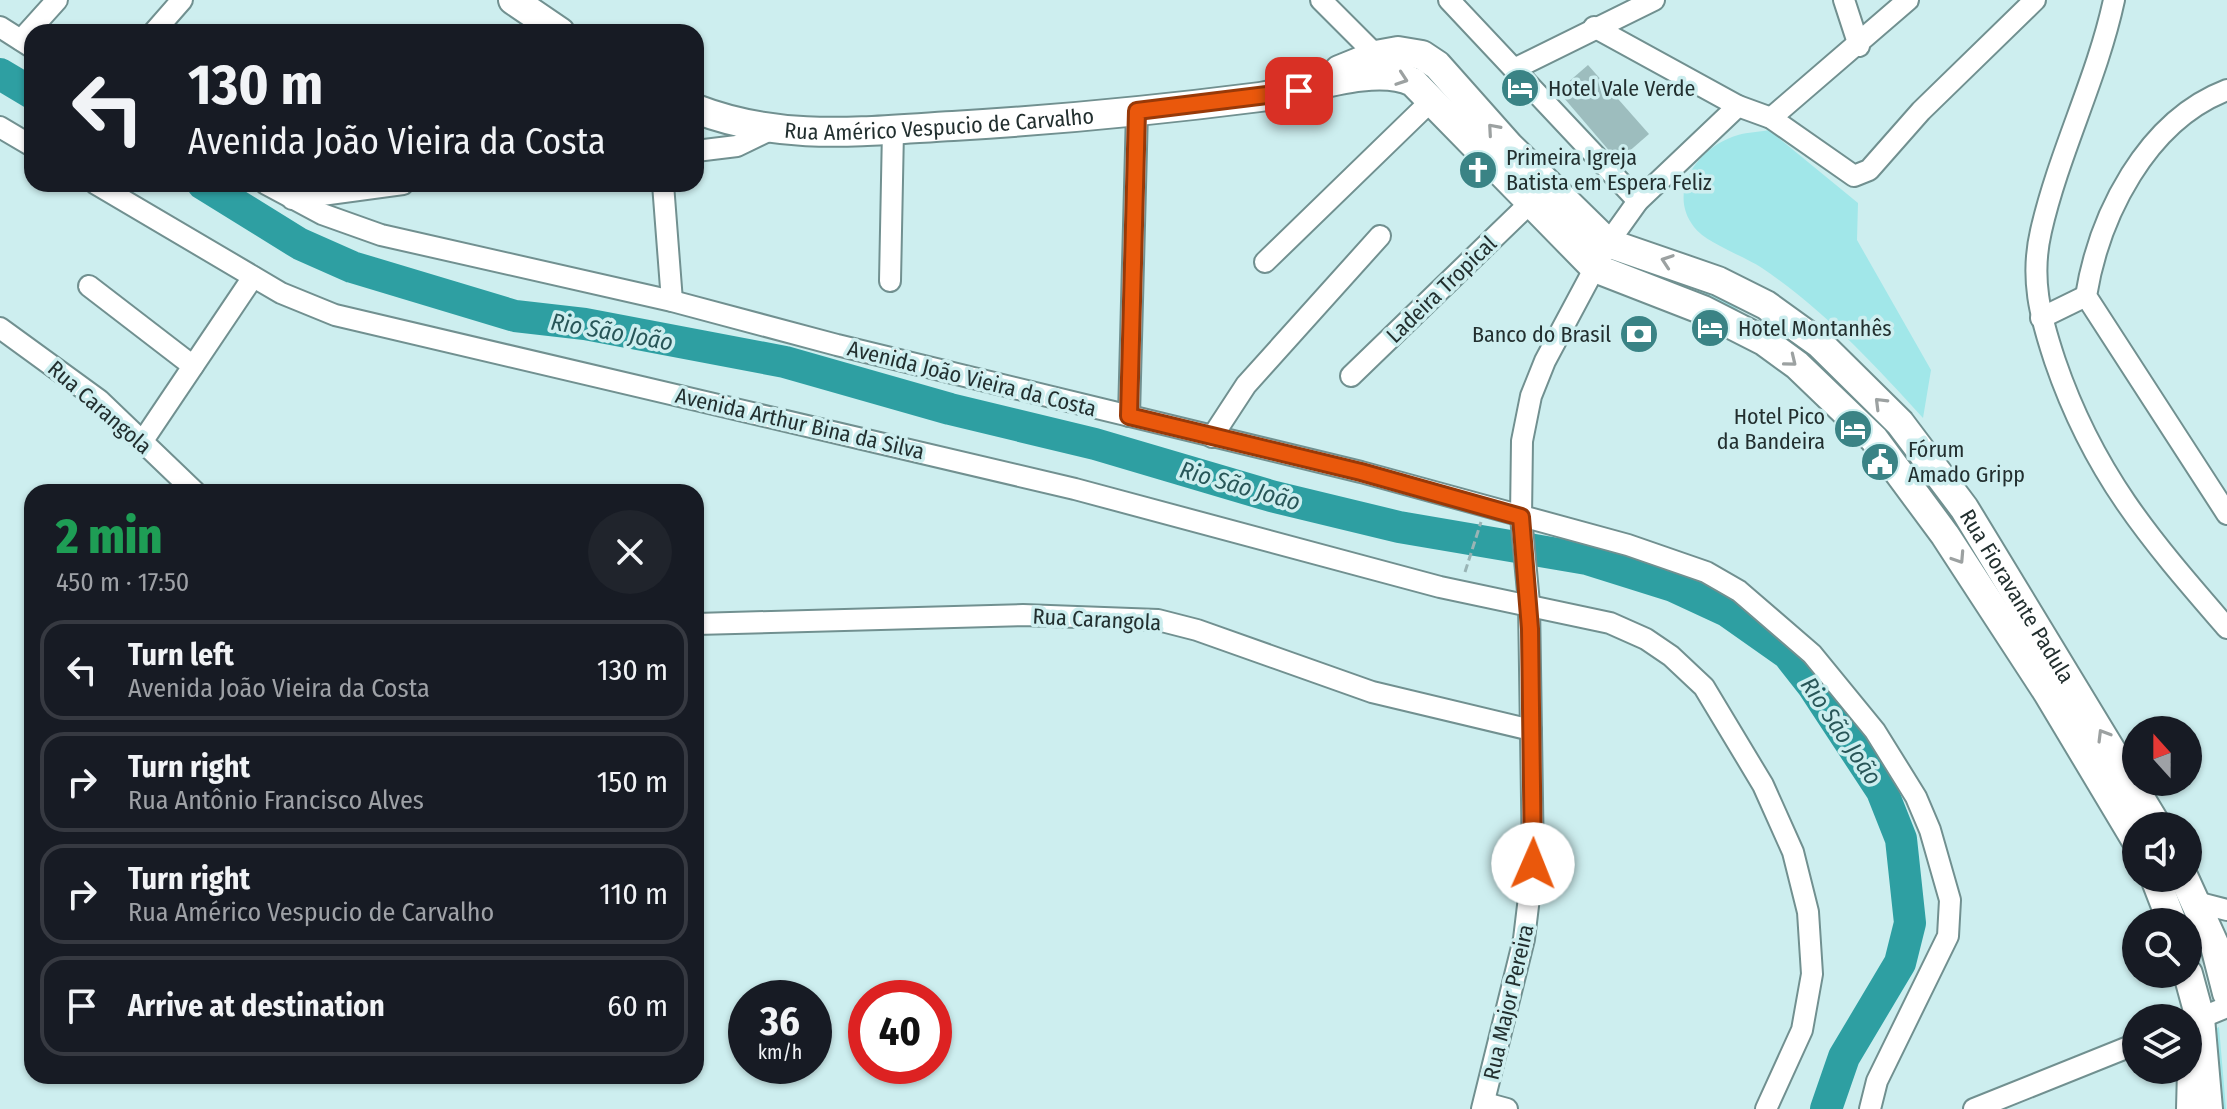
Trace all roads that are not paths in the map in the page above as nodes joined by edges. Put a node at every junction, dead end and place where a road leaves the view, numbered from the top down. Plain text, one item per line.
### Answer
1 (57, 0) edge
2 (182, 0) edge
3 (513, 0) edge
4 (1321, 0) edge
5 (1449, 0) edge
6 (1654, 0) edge
7 (1844, 0) edge
8 (1908, 0) edge
9 (2035, 0) edge
10 (2114, 0) edge
11 (40, 24) edge
12 (161, 24) edge
13 (548, 24) edge
14 (0, 27) edge
15 (1594, 27) junction
16 (24, 42) edge
17 (1859, 46) junction
18 (1376, 55) junction
19 (1514, 69) junction
20 (2227, 90) edge
21 (1299, 91) junction
22 (1433, 99) junction
23 (1738, 106) junction
24 (704, 111) edge
25 (1137, 111) junction
26 (1771, 118) junction
27 (0, 127) edge
28 (893, 130) junction
29 (768, 131) junction
30 (24, 141) edge
31 (704, 150) edge
32 (110, 192) edge
33 (280, 192) edge
34 (344, 192) edge
35 (664, 192) edge
36 (292, 199) junction
37 (1638, 201) junction
38 (1531, 202) junction
39 (1380, 236) dead end
40 (1608, 243) junction
41 (1265, 262) dead end
42 (1595, 268) junction
43 (253, 277) junction
44 (890, 281) dead end
45 (89, 286) dead end
46 (2086, 296) junction
47 (672, 301) junction
48 (2041, 318) junction
49 (0, 328) edge
50 (193, 366) junction
51 (1351, 376) dead end
52 (1129, 416) junction
53 (1212, 437) junction
54 (142, 442) junction
55 (187, 484) edge
56 (2227, 514) edge
57 (1522, 522) junction
58 (1529, 603) junction
59 (704, 624) edge
60 (2227, 628) edge
61 (1531, 730) junction
62 (2149, 812) edge
63 (2122, 817) edge
64 (2191, 892) edge
65 (2194, 892) edge
66 (2227, 910) edge
67 (2227, 993) edge
68 (2227, 1007) edge
69 (2202, 1017) edge
70 (2122, 1050) edge
71 (2190, 1084) edge
72 (2200, 1084) edge
73 (1483, 1106) edge
74 (1507, 1109) edge
75 (1766, 1109) edge
76 (1870, 1109) edge
77 (1974, 1109) edge
78 (2187, 1109) edge
79 (2208, 1109) edge

1 - 11 street
2 - 12 street
3 - 13 highway
4 - 18 street
5 - 19 street
6 - 15 street
7 - 17 street
8 - 17 street
9 - 26 street
10 - 48 street
14 - 16 street
15 - 19 street
15 - 23 street
17 - 26 street
18 - 21 highway
40 -> 18 highway
19 - 37 street
20 - 46 street
21 -> 22 highway
21 - 25 highway, Rua Américo Vespucio de Carvalho
22 - 38 highway
22 - 41 street
23 - 26 street
23 - 37 street, Rua Major Pereira
24 - 29 highway, Rua Américo Vespucio de Carvalho
25 - 28 highway, Rua Américo Vespucio de Carvalho
25 - 52 street
27 - 30 street
28 - 29 highway, Rua Américo Vespucio de Carvalho
28 - 44 street
29 - 31 street
32 - 43 street, Avenida Arthur Bina da Silva
33 - 36 street, Avenida João Vieira da Costa
34 - 36 street
35 - 47 street
36 - 47 street, Avenida João Vieira da Costa
37 - 40 street, Rua Major Pereira
38 - 42 highway
38 - 51 street, Ladeira Tropical
39 - 53 street
40 - 42 street, Rua Major Pereira
62 -> 40 highway, Rua Fioravante Padula
42 - 57 street, Rua Major Pereira
42 -> 63 highway, Rua Fioravante Padula
43 - 50 street
43 - 58 street, Avenida Arthur Bina da Silva
45 - 50 street
46 - 48 street
46 - 56 street
47 - 52 street, Avenida João Vieira da Costa
48 - 60 street
49 - 54 street, Rua Carangola
50 - 54 street
52 - 53 street, Avenida João Vieira da Costa
53 - 57 street, Avenida João Vieira da Costa
54 - 55 street, Rua Carangola
57 - 58 street, Rua Major Pereira
57 - 76 street, Avenida João Vieira da Costa
58 - 61 street, Rua Major Pereira
58 - 75 street, Avenida Arthur Bina da Silva
59 - 61 street, Rua Carangola
61 - 73 street, Rua Major Pereira
64 - 67 highway
65 - 66 street
68 - 69 street
70 - 77 street
71 - 78 street
72 - 79 highway
73 - 74 street

